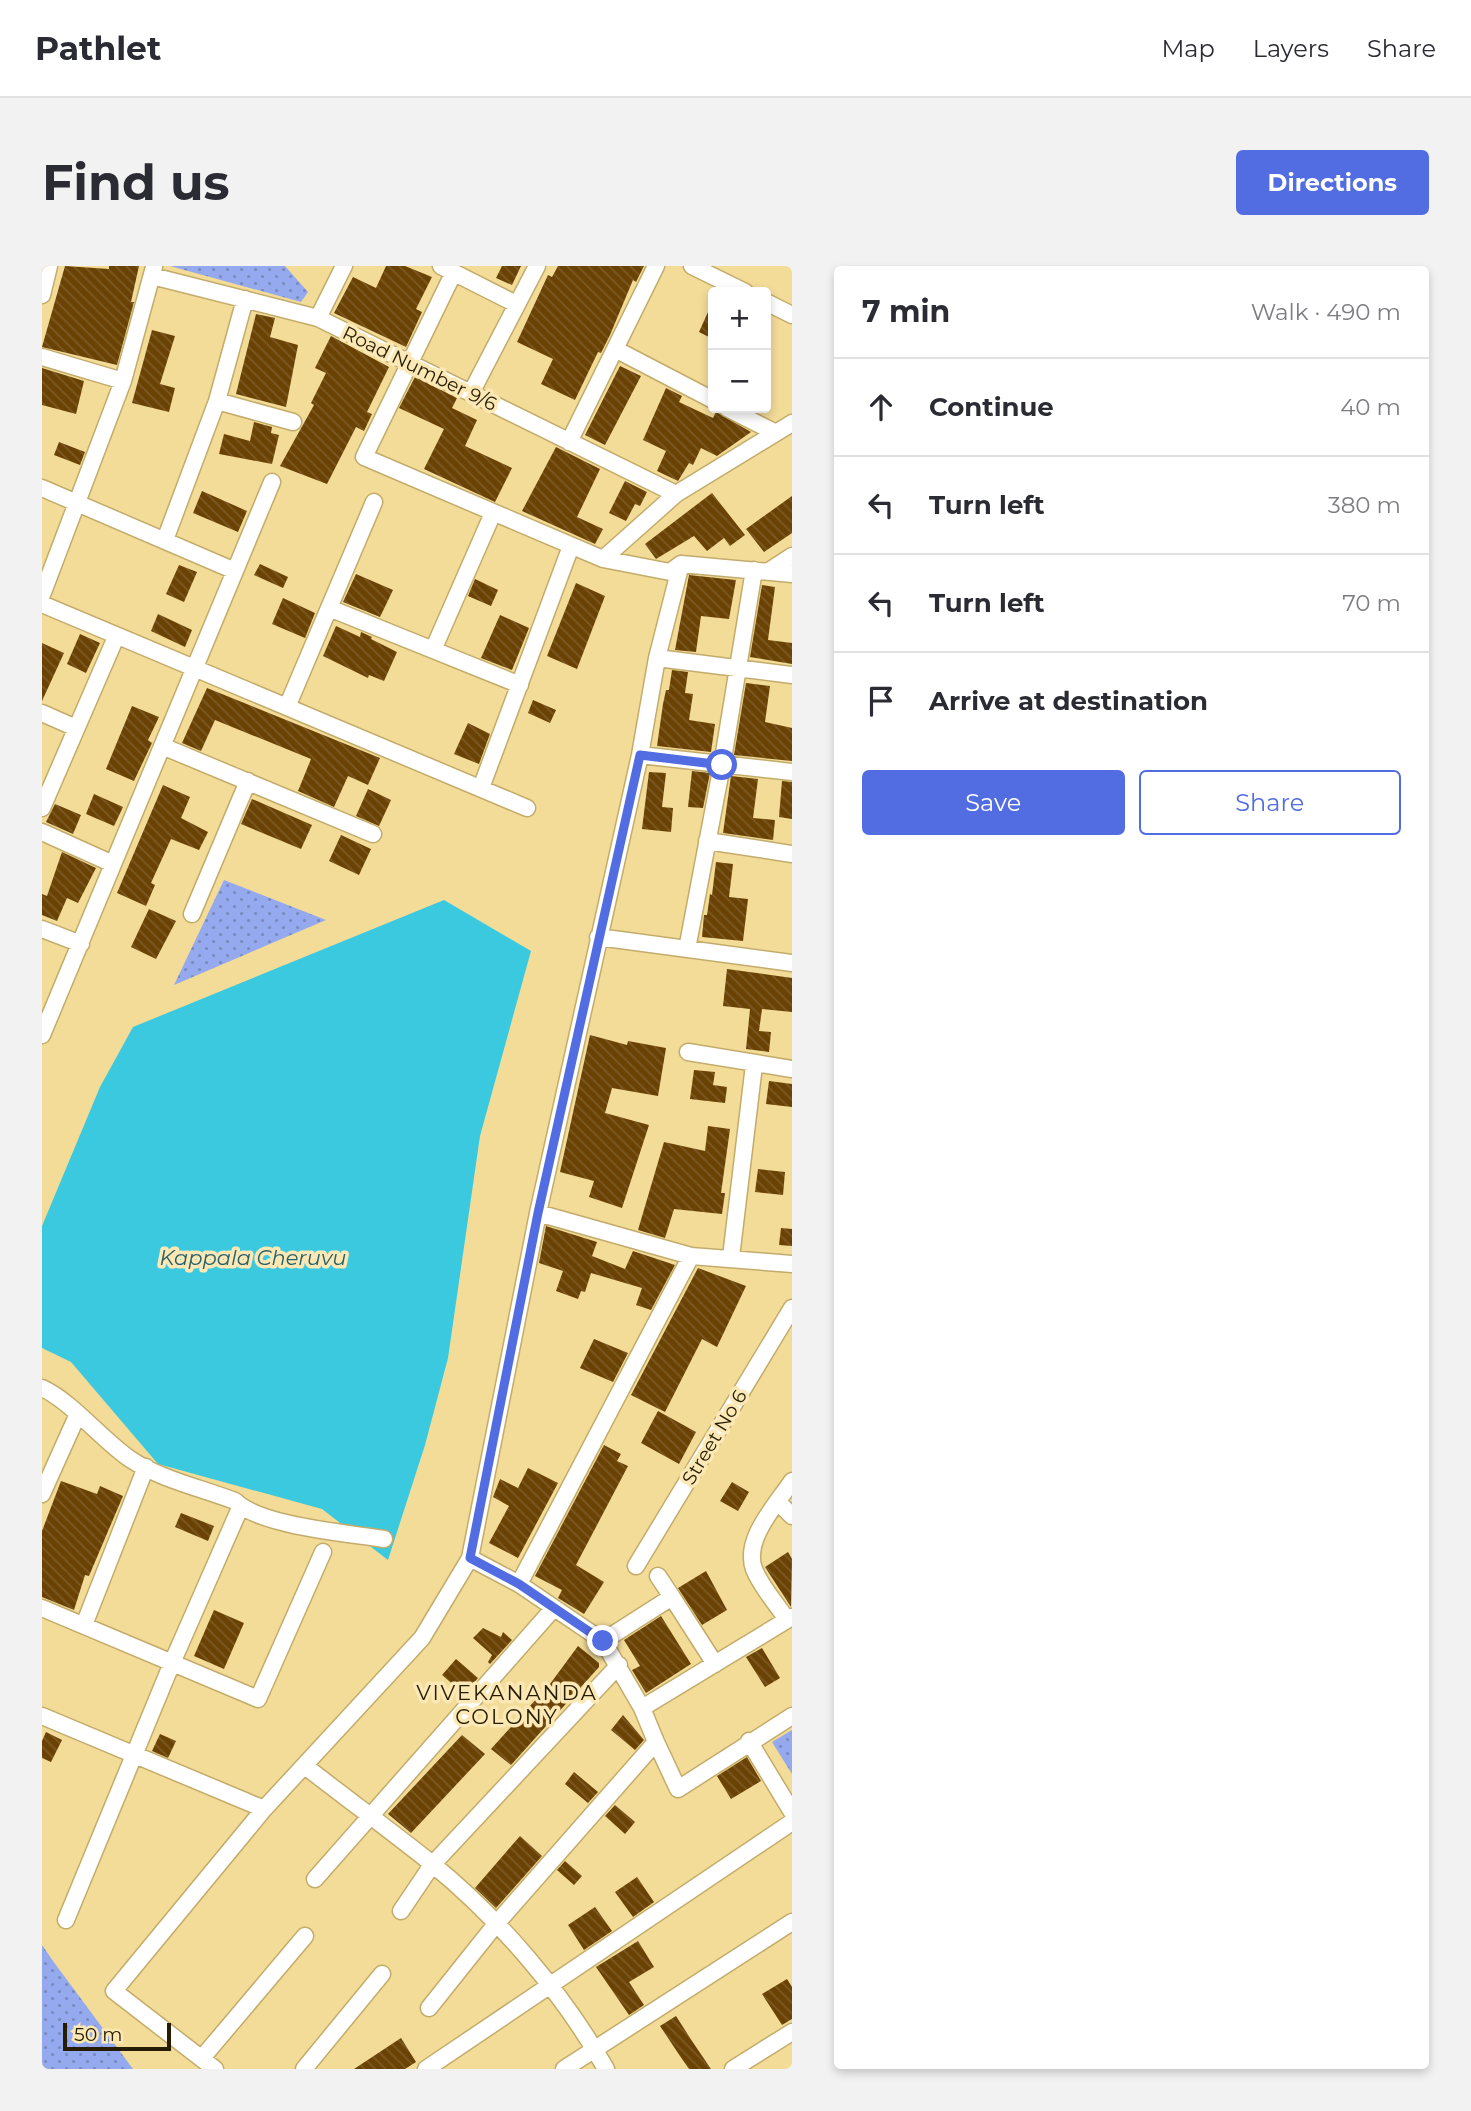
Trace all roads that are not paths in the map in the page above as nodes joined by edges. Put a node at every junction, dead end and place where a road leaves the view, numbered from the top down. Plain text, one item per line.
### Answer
1 (49, 266) edge
2 (344, 266) edge
3 (537, 266) edge
4 (656, 266) edge
5 (692, 266) edge
6 (448, 269) edge
7 (153, 271) edge
8 (735, 287) edge
9 (42, 295) edge
10 (245, 299) junction
11 (516, 304) junction
12 (771, 306) edge
13 (792, 316) edge
14 (318, 318) junction
15 (615, 349) junction
16 (42, 358) edge
17 (409, 363) junction
18 (123, 381) junction
19 (471, 394) junction
20 (708, 398) edge
21 (217, 401) junction
22 (737, 413) edge
23 (293, 422) dead end
24 (792, 423) edge
25 (776, 433) junction
26 (569, 442) junction
27 (272, 482) dead end
28 (42, 488) edge
29 (676, 494) junction
30 (374, 502) dead end
31 (78, 503) junction
32 (494, 513) junction
33 (165, 540) junction
34 (571, 546) junction
35 (792, 556) edge
36 (603, 559) junction
37 (681, 564) junction
38 (235, 571) junction
39 (762, 571) junction
40 (792, 573) edge
41 (42, 595) edge
42 (42, 604) edge
43 (328, 608) junction
44 (116, 637) junction
45 (433, 650) junction
46 (657, 658) junction
47 (738, 668) junction
48 (194, 669) junction
49 (792, 675) edge
50 (520, 685) junction
51 (287, 707) junction
52 (42, 713) edge
53 (76, 728) junction
54 (162, 746) junction
55 (640, 755) junction
56 (722, 765) junction
57 (792, 772) edge
58 (247, 781) junction
59 (481, 789) junction
60 (42, 808) edge
61 (527, 808) dead end
62 (42, 832) edge
63 (373, 835) dead end
64 (707, 841) junction
65 (792, 854) edge
66 (113, 864) junction
67 (192, 914) dead end
68 (42, 929) edge
69 (598, 937) junction
70 (81, 944) junction
71 (687, 949) junction
72 (792, 963) edge
73 (42, 1035) edge
74 (688, 1052) dead end
75 (754, 1065) junction
76 (792, 1069) edge
77 (538, 1213) junction
78 (691, 1256) junction
79 (731, 1257) junction
80 (792, 1264) edge
81 (792, 1308) edge
82 (42, 1388) edge
83 (77, 1416) junction
84 (146, 1467) junction
85 (792, 1481) edge
86 (42, 1494) edge
87 (778, 1502) junction
88 (240, 1508) junction
89 (792, 1516) edge
90 (384, 1539) dead end
91 (323, 1552) dead end
92 (470, 1558) junction
93 (636, 1566) dead end
94 (658, 1576) dead end
95 (519, 1584) junction
96 (672, 1597) junction
97 (42, 1608) edge
98 (553, 1609) junction
99 (790, 1619) edge
100 (84, 1625) junction
101 (603, 1641) junction
102 (172, 1663) junction
103 (715, 1664) junction
104 (619, 1665) junction
105 (642, 1709) junction
106 (792, 1716) edge
107 (43, 1721) edge
108 (749, 1741) junction
109 (656, 1742) junction
110 (135, 1755) junction
111 (305, 1766) junction
112 (264, 1809) junction
113 (792, 1812) edge
114 (370, 1817) junction
115 (792, 1822) edge
116 (432, 1865) junction
117 (316, 1879) dead end
118 (401, 1911) dead end
119 (66, 1920) dead end
120 (792, 1922) edge
121 (496, 1924) junction
122 (304, 1936) dead end
123 (382, 1974) dead end
124 (548, 1985) junction
125 (429, 2008) dead end
126 (792, 2032) edge
127 (594, 2048) junction
128 (202, 2059) junction
129 (215, 2069) edge
130 (304, 2069) edge
131 (426, 2069) edge
132 (564, 2069) edge
133 (606, 2069) edge
134 (733, 2069) edge

1 - 9 street
2 - 14 street
3 - 11 street
4 - 15 street
5 - 8 street
6 - 11 street
6 - 17 street
7 - 10 street, Road Number 9/6
7 - 18 street
10 - 14 street, Road Number 9/6
10 - 21 street
11 - 19 street
12 - 13 street
14 - 17 street, Road Number 9/6
15 - 20 street
15 - 26 street
16 - 18 street
17 - 19 street, Road Number 9/6
17 - 32 street
18 - 31 street
19 - 26 street, Road Number 9/6
21 - 23 street
21 - 33 street
22 - 25 street
24 - 25 street
25 - 29 street
26 - 29 street, Road Number 9/6
27 - 38 street
28 - 31 street
29 - 36 street
30 - 43 street
31 - 33 street
31 - 41 street
32 - 34 street
32 - 45 street
33 - 38 street
34 - 36 street
34 - 50 street
35 - 39 street
36 - 37 street
37 - 39 street
37 - 46 street
38 - 48 street
39 - 40 street
39 - 47 street
42 - 44 street
43 - 45 street
43 - 51 street
44 - 48 street
44 - 53 street
45 - 50 street
46 - 47 street
46 - 55 street
47 - 49 street
47 - 56 street
48 - 51 street
48 - 54 street
50 - 59 street
51 - 59 street
52 - 53 street
53 - 60 street
54 - 58 street
54 - 66 street
55 - 56 street
55 - 69 street
56 - 57 street
56 - 64 street
58 - 63 street
58 - 67 street
59 - 61 street
62 - 66 street
64 - 65 street
64 - 71 street
66 - 70 street
68 - 70 street
69 - 71 street
69 - 77 street
70 - 73 street
71 - 72 street
74 - 75 street
75 - 76 street
75 - 79 street
77 - 78 street
77 - 92 street
78 - 79 street
78 - 95 street
79 - 80 street
81 - 93 street, Street No 6
82 - 83 street
83 - 84 street
83 - 86 street
84 - 88 street
84 - 100 street
85 - 87 street
87 - 89 street
87 - 99 street
88 - 90 street
88 - 102 street
91 - 102 street
92 - 95 street
92 - 111 street
94 - 96 street
95 - 98 street
96 - 101 street
96 - 103 street
97 - 100 street
98 - 101 street
98 - 114 street
99 - 103 street
100 - 102 street
101 - 104 street
102 - 110 street
103 - 105 street
104 - 105 street
104 - 116 street
105 - 109 street
106 - 108 street
107 - 110 street
108 - 109 street
108 - 113 street
109 - 121 street
110 - 112 street
110 - 119 street
111 - 112 street
111 - 114 street
112 - 128 street
114 - 116 street
114 - 117 street
115 - 124 street
116 - 118 street
116 - 121 street
120 - 127 street
121 - 124 street
121 - 125 street
122 - 128 street
123 - 130 street
124 - 127 street
124 - 131 street
126 - 134 street
127 - 132 street
127 - 133 street
128 - 129 street

